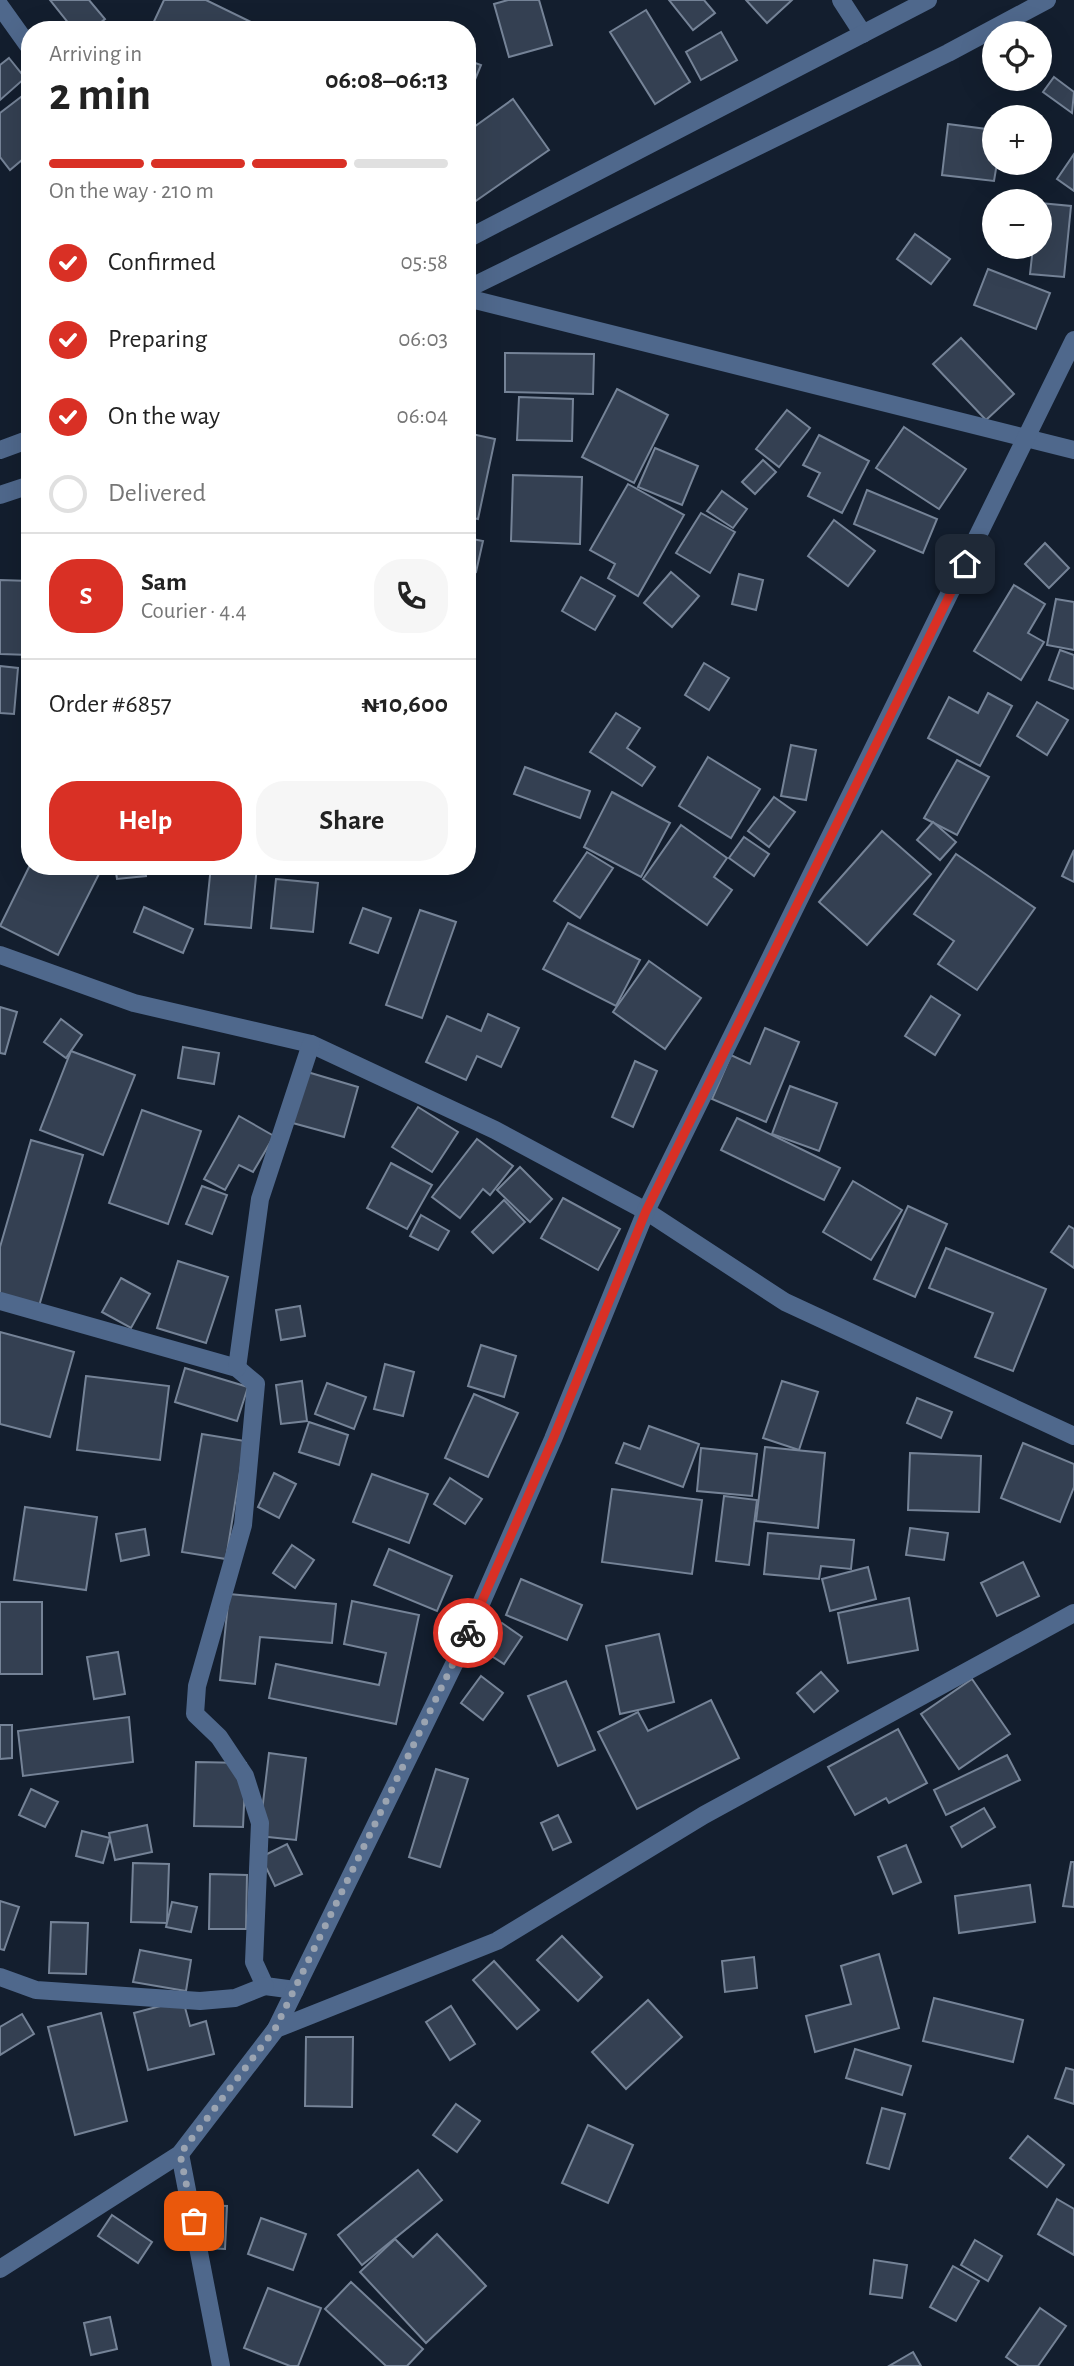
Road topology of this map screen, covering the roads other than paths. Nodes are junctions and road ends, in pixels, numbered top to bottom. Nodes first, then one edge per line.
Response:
1 (841, 0) edge
2 (928, 0) edge
3 (1047, 0) edge
4 (0, 6) edge
5 (863, 34) junction
6 (21, 35) edge
7 (476, 234) edge
8 (476, 285) edge
9 (476, 300) edge
10 (1074, 340) edge
11 (1026, 439) junction
12 (21, 442) edge
13 (0, 450) edge
14 (1074, 450) edge
15 (21, 488) edge
16 (0, 495) edge
17 (0, 955) edge
18 (311, 1044) junction
19 (646, 1211) junction
20 (0, 1301) edge
21 (237, 1368) junction
22 (1074, 1436) edge
23 (1074, 1613) edge
24 (0, 1977) edge
25 (265, 1986) junction
26 (295, 1990) junction
27 (275, 2029) junction
28 (180, 2154) junction
29 (0, 2269) edge
30 (221, 2366) edge

1 - 5 street
2 - 5 street
3 - 8 street
4 - 6 street
5 - 7 street
9 - 11 street
10 - 11 street
11 - 14 street
11 - 19 street
12 - 13 street
15 - 16 street
17 - 18 street
18 - 19 street
18 - 21 street
19 - 22 street
19 - 26 street
20 - 21 street
21 - 25 street
23 - 27 street
24 - 25 street
25 - 26 street
26 - 27 street
27 - 28 street
28 - 29 street
28 - 30 street

